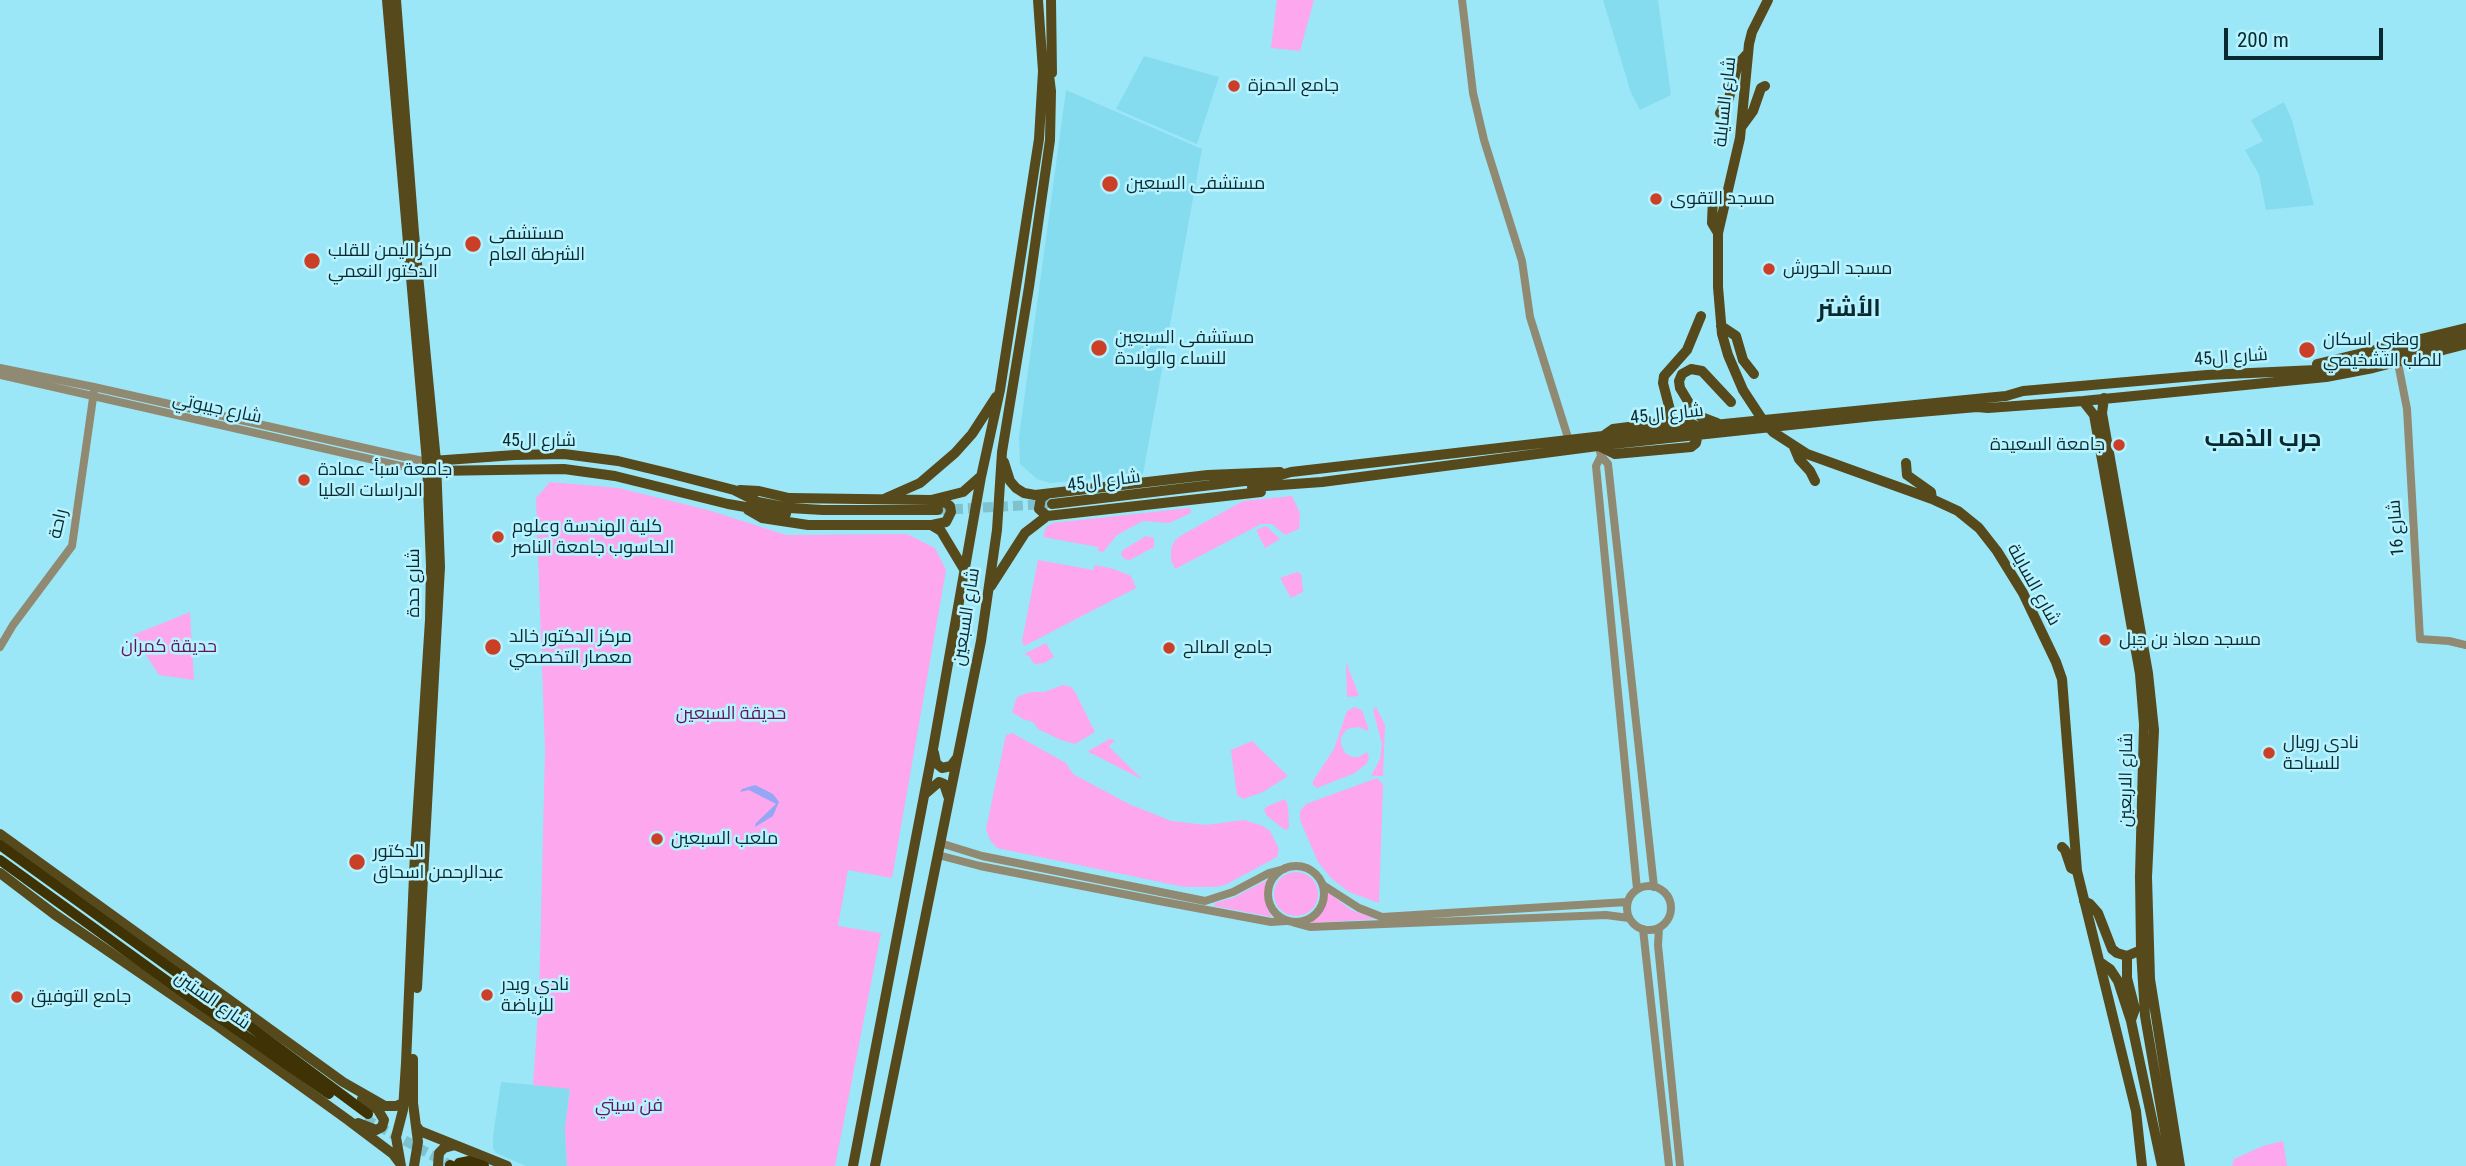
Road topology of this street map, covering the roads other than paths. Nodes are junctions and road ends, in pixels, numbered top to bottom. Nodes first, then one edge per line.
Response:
1 (387, 0) edge
2 (396, 0) edge
3 (1032, 0) edge
4 (1038, 0) edge
5 (1044, 0) edge
6 (1051, 0) edge
7 (1462, 0) edge
8 (1769, 0) edge
9 (1747, 55) junction
10 (1045, 70) junction
11 (1765, 86) dead end
12 (1046, 92) junction
13 (1720, 113) dead end
14 (1741, 126) junction
15 (1713, 197) dead end
16 (1718, 233) junction
17 (1701, 316) dead end
18 (1721, 326) junction
19 (2466, 328) edge
20 (2466, 337) edge
21 (2466, 344) edge
22 (2466, 350) edge
23 (0, 368) edge
24 (2399, 368) junction
25 (2286, 370) junction
26 (1754, 374) dead end
27 (0, 375) edge
28 (2287, 382) junction
29 (1000, 390) junction
30 (94, 391) junction
31 (2104, 398) junction
32 (2083, 401) junction
33 (1731, 402) dead end
34 (1958, 404) junction
35 (2098, 414) junction
36 (1665, 422) junction
37 (1728, 425) junction
38 (1606, 444) junction
39 (1570, 445) junction
40 (1794, 447) junction
41 (1002, 452) junction
42 (618, 461) junction
43 (1906, 463) dead end
44 (432, 466) junction
45 (615, 476) junction
46 (981, 477) junction
47 (1815, 481) dead end
48 (734, 490) junction
49 (1932, 499) junction
50 (878, 500) junction
51 (931, 500) junction
52 (742, 506) junction
53 (1049, 506) junction
54 (931, 525) junction
55 (965, 572) junction
56 (988, 591) junction
57 (2466, 645) edge
58 (0, 647) edge
59 (933, 749) junction
60 (957, 758) junction
61 (925, 794) junction
62 (948, 800) junction
63 (3, 842) edge
64 (940, 843) junction
65 (2062, 847) dead end
66 (938, 855) junction
67 (0, 860) edge
68 (1284, 869) junction
69 (2077, 871) junction
70 (0, 873) edge
71 (2144, 876) junction
72 (1324, 885) junction
73 (1654, 887) junction
74 (1637, 889) junction
75 (1160, 897) junction
76 (2084, 901) junction
77 (1628, 902) junction
78 (1204, 905) junction
79 (93, 906) junction
80 (1629, 918) junction
81 (1382, 921) junction
82 (1290, 922) junction
83 (1659, 928) junction
84 (1643, 929) junction
85 (2141, 950) junction
86 (2127, 956) junction
87 (2100, 962) junction
88 (188, 996) junction
89 (2150, 1015) junction
90 (2131, 1021) junction
91 (212, 1022) junction
92 (343, 1082) junction
93 (403, 1103) junction
94 (2153, 1118) junction
95 (348, 1120) junction
96 (417, 1127) junction
97 (456, 1145) junction
98 (453, 1164) edge
99 (400, 1165) edge
100 (414, 1166) edge
101 (484, 1166) edge
102 (507, 1166) edge
103 (853, 1166) edge
104 (875, 1166) edge
105 (1669, 1166) edge
106 (1681, 1166) edge
107 (2143, 1166) edge
108 (2162, 1166) edge
109 (2170, 1166) edge
110 (2180, 1166) edge

1 - 44 main road, شارع حدة
2 - 44 main road, شارع حدة
3 - 12 main road
4 - 10 main road
5 - 10 main road
6 - 12 main road
7 - 39 street
8 - 9 main road, شارع السايلة
9 - 13 main road
9 - 14 main road, شارع السايلة
10 - 12 main road, شارع السبعين
11 - 14 main road
12 - 29 main road, شارع السبعين
12 - 41 main road, شارع السبعين
14 - 16 main road, شارع السايلة
15 - 16 main road
16 - 18 main road, شارع السايلة
17 - 36 main road
18 - 26 main road
18 - 40 main road, شارع السايلة
19 - 25 main road, شارع ال45
20 - 25 main road, شارع ال45
21 - 28 main road, شارع ال45
22 - 24 main road, شارع ال45
23 - 30 street, شارع جيبوتي
24 - 28 main road, شارع ال45
24 - 57 street, شارع 16
25 - 34 main road, شارع ال45
27 - 30 street, شارع جيبوتي
28 - 31 main road, شارع ال45
29 - 46 main road, شارع السبعين
29 - 50 main road
30 - 44 street, شارع جيبوتي
30 - 58 street, راحة
31 - 32 main road, شارع ال45
31 - 35 main road, شارع الاربعين
32 - 34 main road, شارع ال45
32 - 35 main road, شارع الاربعين
33 - 37 main road
34 - 37 main road, شارع ال45
34 - 38 main road, شارع ال45
35 - 71 main road, شارع الاربعين
36 - 38 main road
36 - 38 main road
37 - 38 main road, شارع ال45
38 - 39 main road, شارع ال45
38 - 73 street
38 - 74 street
39 - 53 main road, شارع ال45
39 - 53 main road, شارع ال45
40 - 47 main road
40 - 49 main road, شارع السايلة
41 - 53 main road
41 - 56 main road, شارع السبعين
42 - 44 main road, شارع ال45
42 - 45 main road
42 - 48 main road, شارع ال45
43 - 49 main road
44 - 45 main road, شارع ال45
44 - 93 main road, شارع حدة
44 - 96 main road, شارع حدة
45 - 52 main road, شارع ال45
46 - 51 main road
46 - 55 main road, شارع السبعين
48 - 50 main road
48 - 52 main road, شارع ال45
49 - 69 main road, شارع السايلة
50 - 51 main road
51 - 54 main road
52 - 54 main road
53 - 56 main road
54 - 55 main road
55 - 59 main road, شارع السبعين
56 - 60 main road, شارع السبعين
59 - 60 main road
59 - 61 main road, شارع السبعين
60 - 62 main road, شارع السبعين
61 - 62 main road
61 - 103 main road, شارع السبعين
62 - 64 main road, شارع السبعين
63 - 79 highway, شارع الستين
64 - 66 main road, شارع السبعين
64 - 75 street
65 - 69 main road
66 - 75 street
66 - 104 main road, شارع السبعين
67 - 88 highway, شارع الستين
68 - 72 street
68 - 78 street
68 - 82 street
69 - 76 main road, شارع السايلة
70 - 91 main road, شارع الستين
71 - 85 main road, شارع الاربعين
71 - 89 main road, شارع الاربعين
72 - 81 street
72 - 82 street
73 - 74 street
73 - 83 street
74 - 77 street
75 - 78 street
76 - 86 main road
76 - 87 main road, شارع السايلة
77 - 80 street
77 - 81 street
78 - 82 street
79 - 88 highway, شارع الستين
79 - 92 main road, شارع الستين
80 - 81 street
80 - 84 street
81 - 82 street
83 - 84 street
83 - 106 street
84 - 105 street
85 - 86 main road
85 - 89 main road, شارع الاربعين
86 - 90 main road
87 - 90 main road
87 - 107 main road, شارع السايلة
88 - 91 highway
89 - 90 main road
89 - 109 main road, شارع الاربعين
89 - 110 main road, شارع الاربعين
90 - 94 main road
91 - 95 main road, شارع الستين
92 - 93 main road, شارع الستين
92 - 95 main road
93 - 99 main road, شارع حدة
94 - 108 main road
94 - 109 main road
95 - 99 main road, شارع الستين
96 - 97 main road
96 - 100 main road, شارع حدة
97 - 98 main road
97 - 102 main road
98 - 101 highway

